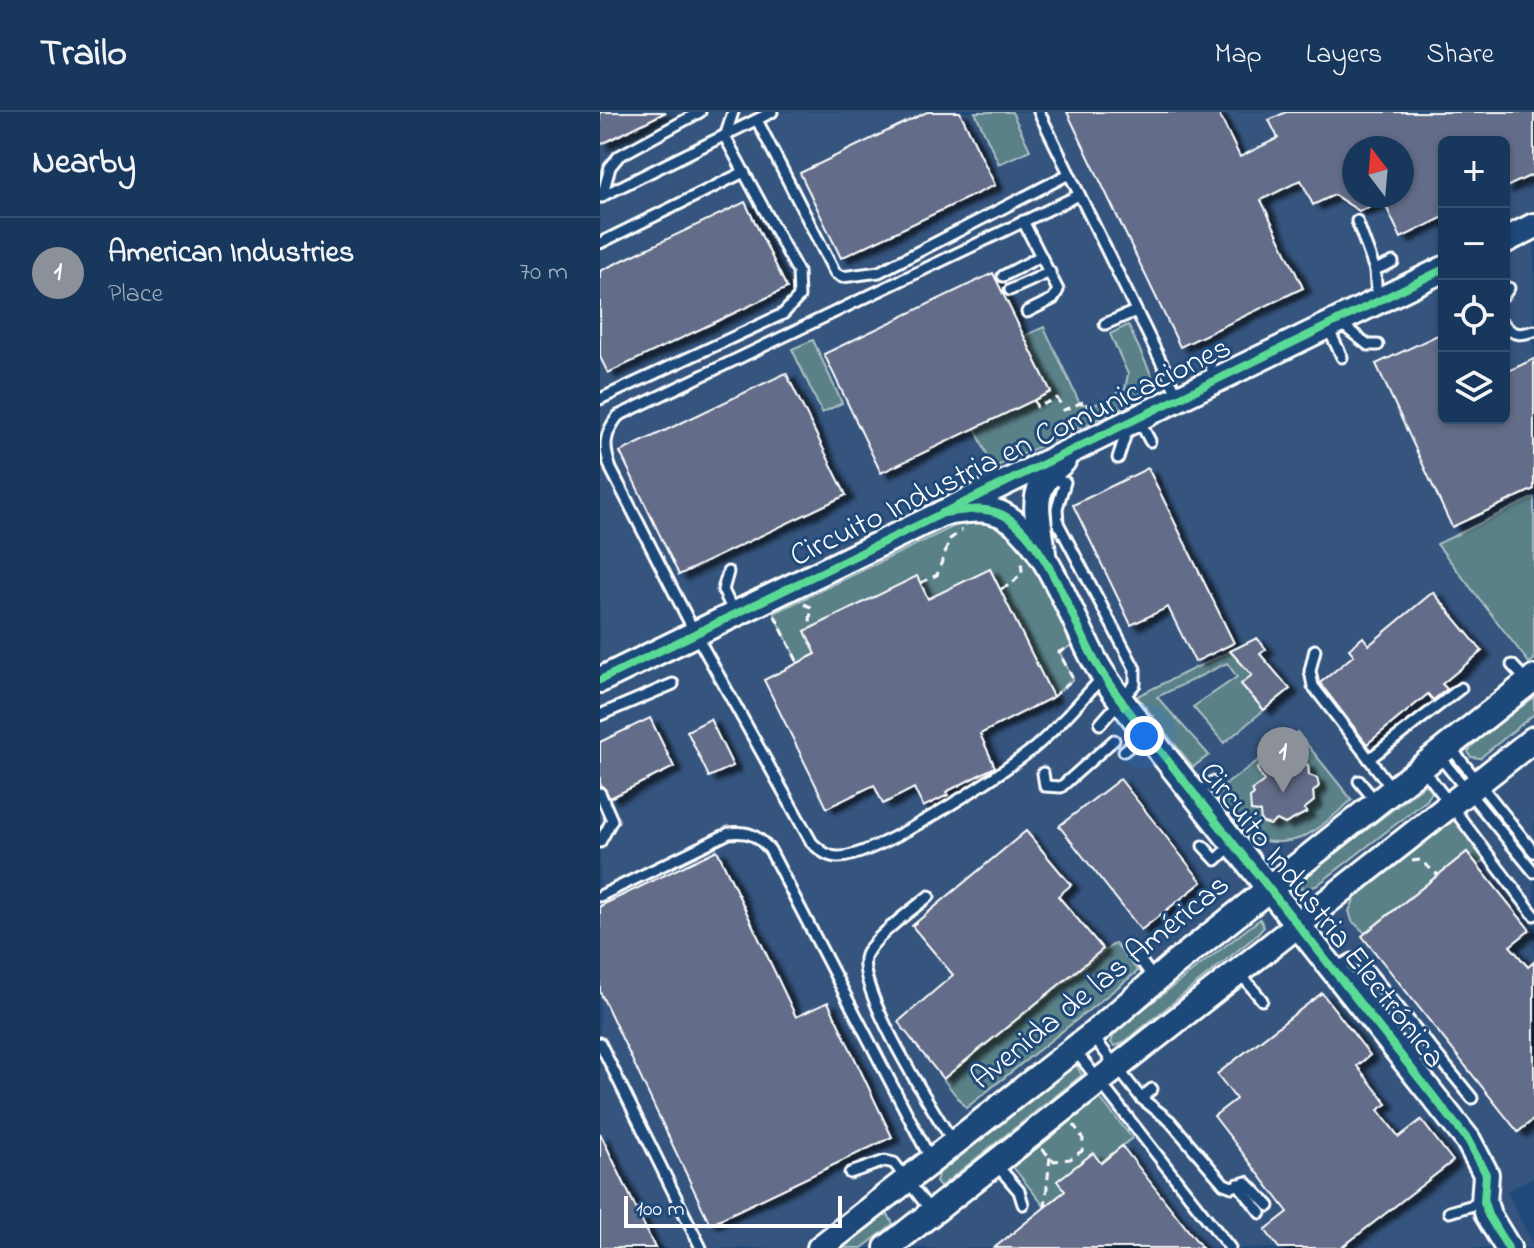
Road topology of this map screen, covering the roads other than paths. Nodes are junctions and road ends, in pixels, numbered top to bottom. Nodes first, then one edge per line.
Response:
1 (700, 112) edge
2 (733, 112) edge
3 (772, 112) edge
4 (1039, 112) edge
5 (757, 120) junction
6 (725, 137) junction
7 (744, 172) junction
8 (1069, 174) junction
9 (1079, 195) junction
10 (601, 197) edge
11 (1023, 221) junction
12 (1357, 221) dead end
13 (1534, 226) edge
14 (1510, 238) edge
15 (600, 243) edge
16 (1041, 256) junction
17 (1393, 262) dead end
18 (1375, 270) junction
19 (1050, 272) junction
20 (1438, 272) edge
21 (1003, 276) dead end
22 (1010, 290) dead end
23 (1376, 302) junction
24 (1136, 311) junction
25 (1027, 312) dead end
26 (1105, 324) dead end
27 (1332, 324) junction
28 (1534, 331) edge
29 (1510, 332) edge
30 (1378, 345) dead end
31 (1207, 357) dead end
32 (1342, 357) dead end
33 (1216, 380) junction
34 (1179, 398) junction
35 (600, 399) edge
36 (1134, 420) junction
37 (1093, 431) junction
38 (1150, 441) dead end
39 (1118, 458) dead end
40 (1045, 478) junction
41 (953, 520) junction
42 (1043, 556) junction
43 (728, 572) dead end
44 (734, 613) junction
45 (695, 633) junction
46 (1315, 650) dead end
47 (602, 674) edge
48 (1104, 675) junction
49 (1525, 675) edge
50 (673, 684) dead end
51 (1461, 688) dead end
52 (1122, 701) junction
53 (600, 715) edge
54 (1100, 724) dead end
55 (1146, 733) junction
56 (1534, 739) edge
57 (1114, 740) dead end
58 (1124, 751) dead end
59 (1436, 756) junction
60 (1369, 759) junction
61 (1043, 773) dead end
62 (1359, 781) dead end
63 (600, 793) edge
64 (1466, 793) junction
65 (1385, 796) junction
66 (600, 842) edge
67 (1233, 844) junction
68 (1203, 846) dead end
69 (1534, 852) edge
70 (1534, 872) edge
71 (1268, 889) junction
72 (600, 896) edge
73 (929, 896) dead end
74 (1534, 915) edge
75 (1298, 926) junction
76 (1139, 958) dead end
77 (1333, 970) junction
78 (1239, 972) junction
79 (1155, 981) junction
80 (1262, 1000) dead end
81 (1083, 1042) junction
82 (600, 1043) edge
83 (604, 1065) edge
84 (1108, 1074) junction
85 (1152, 1089) dead end
86 (1141, 1098) junction
87 (1472, 1098) dead end
88 (954, 1143) junction
89 (932, 1160) junction
90 (995, 1163) junction
91 (850, 1173) dead end
92 (909, 1179) junction
93 (1484, 1202) junction
94 (1023, 1204) dead end
95 (1265, 1209) dead end
96 (1449, 1212) dead end
97 (932, 1213) junction
98 (701, 1248) edge
99 (820, 1248) edge
100 (887, 1248) edge
101 (1230, 1248) edge
102 (1508, 1248) edge

1 - 10 lane
2 - 6 lane
3 - 5 lane
4 - 8 lane
5 - 6 lane
5 - 8 lane
6 - 7 lane
6 - 10 lane
7 - 15 lane
7 - 35 lane
8 - 9 lane
9 - 11 lane
9 - 24 lane
11 - 16 lane
11 - 45 lane
12 - 18 lane
13 - 14 street
16 - 19 lane
16 - 21 lane
17 - 18 lane
18 - 23 lane
19 - 22 lane
19 - 25 lane
20 - 23 street, Circuito Industria en Comunicaciones
23 - 27 street, Circuito Industria en Comunicaciones
24 - 26 lane
24 - 34 lane
27 - 30 lane
27 - 32 lane
27 - 33 street, Circuito Industria en Comunicaciones
28 - 29 lane
31 - 33 lane
33 - 34 street, Circuito Industria en Comunicaciones
34 - 36 street, Circuito Industria en Comunicaciones
36 - 37 street, Circuito Industria en Comunicaciones
36 - 38 lane
36 - 39 lane
37 - 40 street
37 - 41 street, Circuito Industria en Comunicaciones
40 - 42 street, Circuito Industria Electrónica
40 - 52 lane
41 - 42 street, Circuito Industria Electrónica
41 - 44 street, Circuito Industria en Comunicaciones
42 - 48 street, Circuito Industria Electrónica
43 - 44 lane
44 - 45 street, Circuito Industria en Comunicaciones
45 - 47 street, Circuito Industria en Comunicaciones
45 - 48 lane
46 - 60 lane
48 - 52 street, Circuito Industria Electrónica
49 - 59 street, Avenida de las Américas
50 - 53 lane
51 - 60 lane
52 - 54 lane
52 - 55 street, Circuito Industria Electrónica
55 - 58 lane
55 - 67 street, Circuito Industria Electrónica
56 - 64 street
57 - 61 lane
59 - 64 lane
59 - 64 lane
59 - 65 street, Avenida de las Américas
60 - 65 lane
62 - 65 lane
63 - 66 lane
64 - 69 lane
64 - 70 lane
64 - 74 lane
64 - 75 street
65 - 71 street, Avenida de las Américas
67 - 68 lane
67 - 71 street, Circuito Industria Electrónica
71 - 75 street, Circuito Industria Electrónica
71 - 79 street, Avenida de las Américas
72 - 89 lane
73 - 88 lane
75 - 77 street, Circuito Industria Electrónica
75 - 78 street
76 - 79 lane
77 - 87 lane
77 - 93 street, Circuito Industria Electrónica
78 - 80 lane
78 - 84 street
79 - 81 street, Avenida de las Américas
81 - 84 lane
81 - 84 lane
81 - 88 street, Avenida de las Américas
82 - 83 lane
83 - 98 lane
84 - 86 lane
84 - 90 street
84 - 101 lane
85 - 86 lane
86 - 95 lane
88 - 89 street, Avenida de las Américas
89 - 92 street, Avenida de las Américas
90 - 94 lane
90 - 97 street
91 - 92 lane
92 - 97 lane
92 - 99 street, Avenida de las Américas
93 - 96 lane
93 - 102 street, Circuito Industria Electrónica
97 - 100 street

